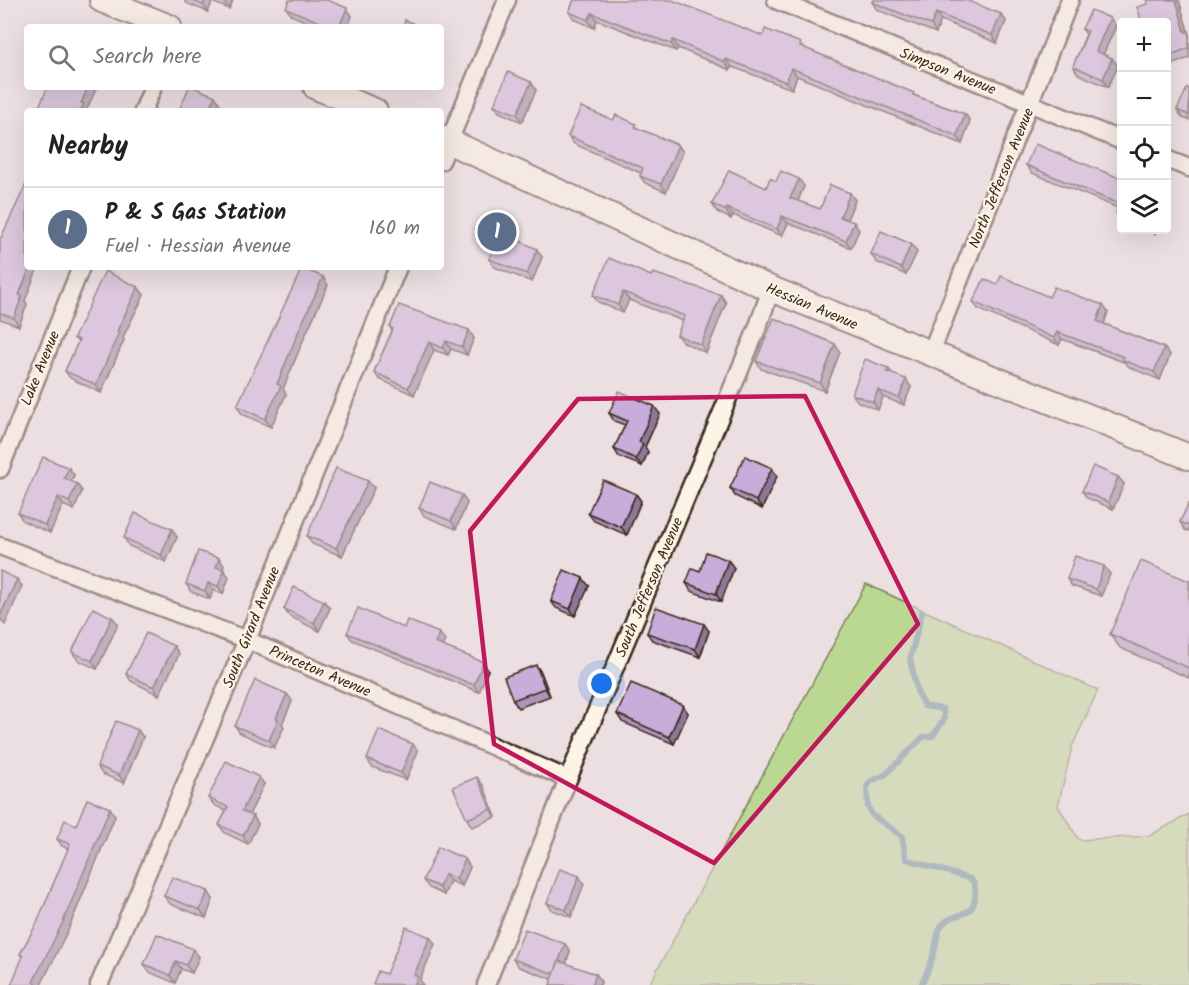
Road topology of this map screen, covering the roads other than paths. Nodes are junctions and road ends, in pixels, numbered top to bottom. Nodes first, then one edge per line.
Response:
1 (102, 0) edge
2 (507, 0) edge
3 (776, 0) edge
4 (1070, 0) edge
5 (162, 24) edge
6 (152, 90) edge
7 (323, 90) edge
8 (1030, 105) junction
9 (144, 108) edge
10 (368, 108) edge
11 (1117, 139) edge
12 (444, 147) edge
13 (1171, 161) edge
14 (1189, 168) edge
15 (80, 270) edge
16 (397, 270) edge
17 (771, 289) junction
18 (930, 355) junction
19 (1189, 457) edge
20 (0, 469) edge
21 (0, 546) edge
22 (247, 640) junction
23 (568, 779) junction
24 (99, 985) edge
25 (486, 985) edge

1 - 5 main road
2 - 12 street
3 - 8 street, Simpson Avenue
4 - 8 street, North Jefferson Avenue
6 - 9 street
7 - 10 main road
8 - 11 street, Simpson Avenue
8 - 18 street, North Jefferson Avenue
12 - 17 main road, Hessian Avenue
13 - 14 street
15 - 20 street, Lake Avenue
16 - 22 street, South Girard Avenue
17 - 18 main road, Hessian Avenue
17 - 23 street, South Jefferson Avenue
18 - 19 main road, Hessian Avenue
21 - 22 street, Princeton Avenue
22 - 23 street, Princeton Avenue
22 - 24 street, South Girard Avenue
23 - 25 street, South Jefferson Avenue

